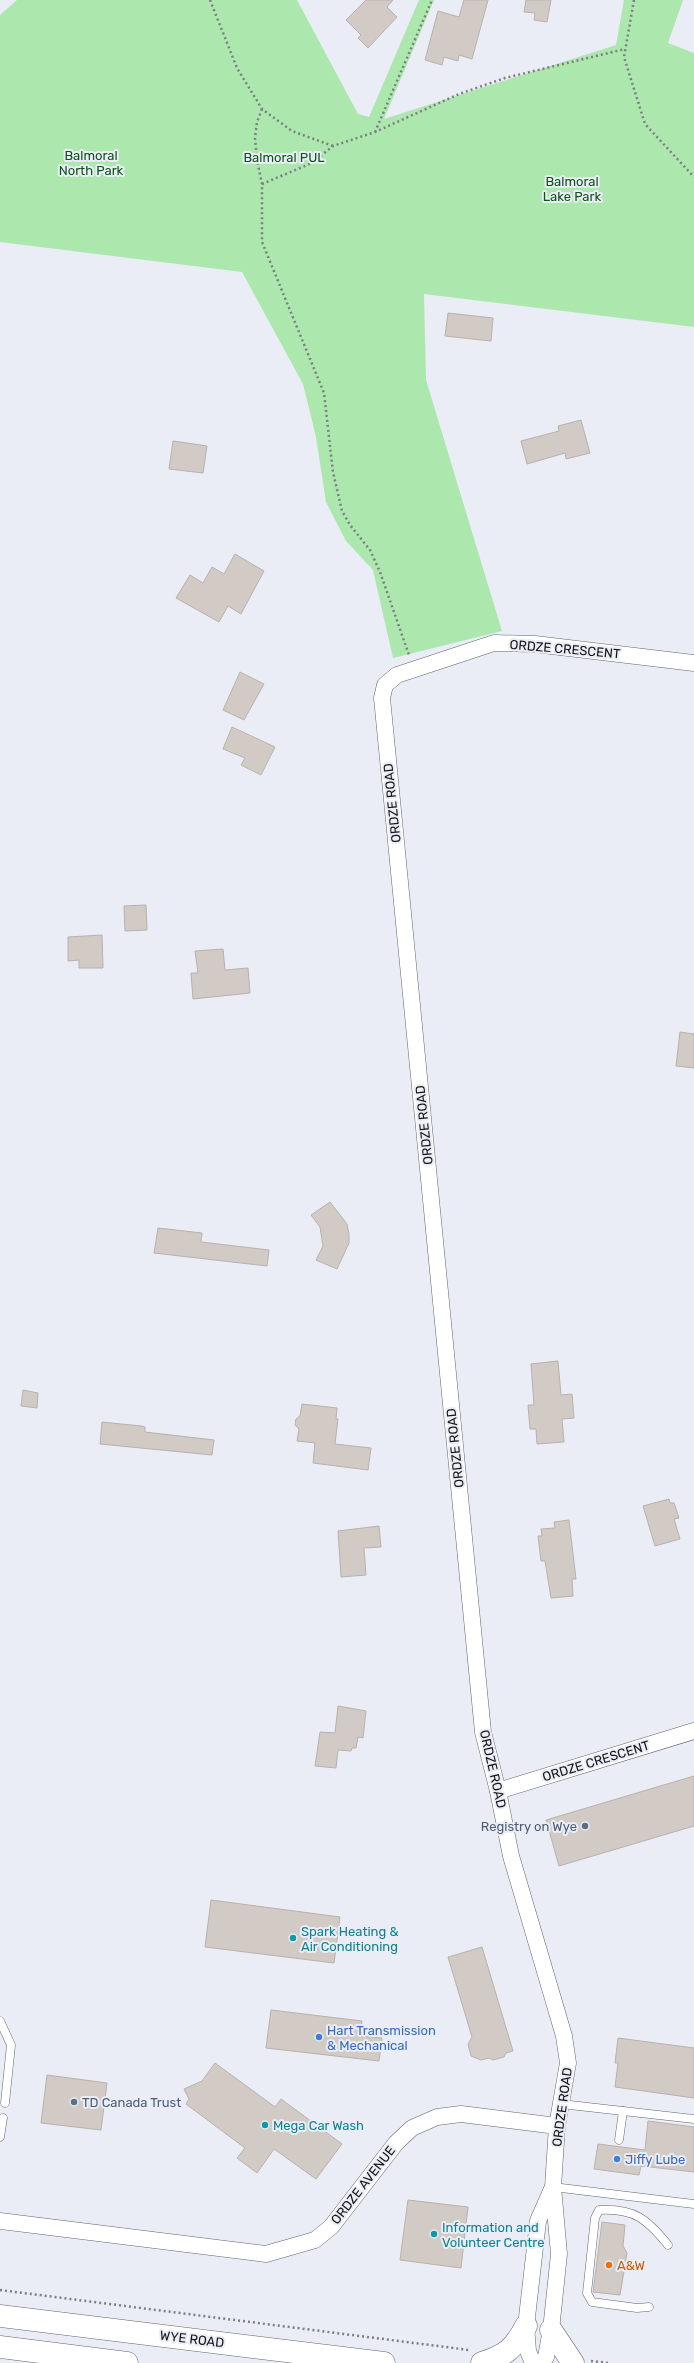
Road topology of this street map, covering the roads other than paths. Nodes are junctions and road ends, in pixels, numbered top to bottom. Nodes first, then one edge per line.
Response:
1 (694, 663) edge
2 (382, 698) joint
3 (694, 1731) edge
4 (498, 1791) junction
5 (0, 2021) edge
6 (5, 2103) dead end
7 (561, 2104) junction
8 (623, 2111) junction
9 (4, 2118) dead end
10 (694, 2120) edge
11 (558, 2126) junction
12 (0, 2137) edge
13 (619, 2140) dead end
14 (553, 2187) junction
15 (694, 2204) edge
16 (0, 2221) edge
17 (668, 2245) dead end
18 (649, 2307) dead end
19 (0, 2316) edge
20 (526, 2326) junction
21 (551, 2330) junction
22 (0, 2347) edge
23 (479, 2357) edge
24 (74, 2360) edge
25 (127, 2363) edge
26 (384, 2363) edge
27 (533, 2363) edge
28 (541, 2363) edge
29 (573, 2363) edge

1 - 2 street, ORDZE CRESCENT
2 - 4 street, ORDZE ROAD
3 - 4 street, ORDZE CRESCENT
4 - 7 street, ORDZE ROAD
5 - 6 lane
7 - 8 lane
7 - 11 street, ORDZE ROAD
8 - 10 lane
8 - 13 lane
9 - 12 lane
11 - 14 street, ORDZE ROAD
11 - 16 street, ORDZE AVENUE
14 - 15 lane
14 - 20 street, ORDZE ROAD
14 - 21 street, ORDZE ROAD
17 - 18 lane
19 - 26 main road, WYE ROAD
20 - 23 main road
20 - 27 street, ORDZE ROAD
21 - 28 street, ORDZE ROAD
21 - 29 main road
22 - 24 main road
24 - 25 main road

